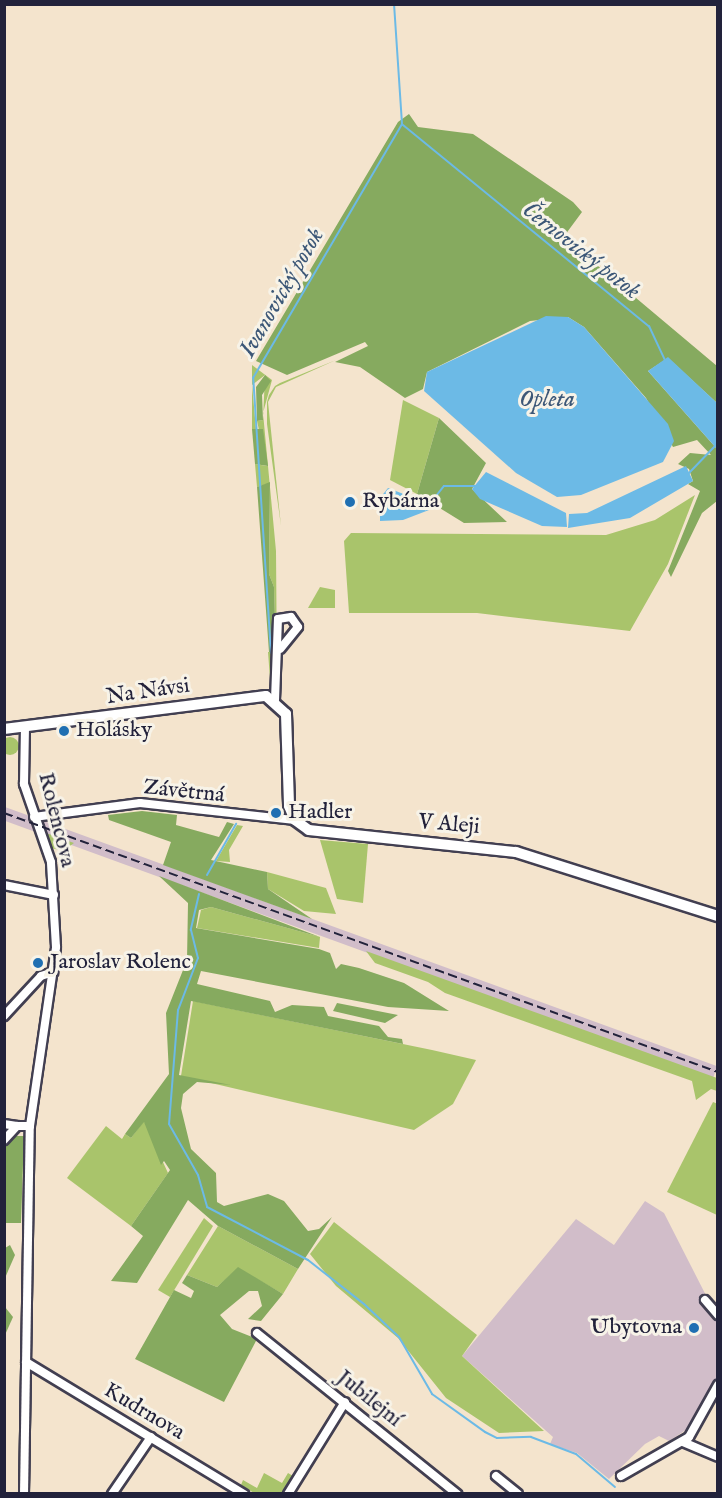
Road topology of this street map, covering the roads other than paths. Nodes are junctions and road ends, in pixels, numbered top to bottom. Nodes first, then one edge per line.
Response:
1 (280, 649) dead end
2 (275, 700) junction
3 (4, 729) edge
4 (25, 729) junction
5 (34, 817) junction
6 (295, 820) junction
7 (4, 885) edge
8 (54, 895) junction
9 (717, 916) edge
10 (53, 972) junction
11 (4, 1016) edge
12 (4, 1124) edge
13 (17, 1126) junction
14 (30, 1126) junction
15 (4, 1140) edge
16 (705, 1300) dead end
17 (717, 1315) edge
18 (257, 1333) dead end
19 (26, 1362) junction
20 (717, 1385) edge
21 (345, 1402) junction
22 (151, 1437) junction
23 (683, 1442) junction
24 (717, 1457) edge
25 (496, 1476) dead end
26 (621, 1476) dead end
27 (24, 1494) edge
28 (112, 1494) edge
29 (244, 1494) edge
30 (288, 1494) edge
31 (457, 1494) edge
32 (518, 1494) edge

1 - 2 street
2 - 4 street, Na Návsi
2 - 6 street
3 - 4 street, Na Návsi
4 - 5 street, Rolencova
5 - 6 street, Závětrná
5 - 8 street, Rolencova
6 - 9 street, V Aleji
7 - 8 street
8 - 10 street, Rolencova
10 - 11 street
10 - 14 street, Rolencova
12 - 13 street
13 - 14 street
13 - 15 street
14 - 19 street, Rolencova
16 - 17 street
18 - 21 street, Jubilejní
19 - 22 street, Kudrnova
19 - 27 street, Rolencova
20 - 23 street
21 - 30 street
21 - 31 street, Jubilejní
22 - 28 street
22 - 29 street, Kudrnova
23 - 24 street
23 - 26 street
25 - 32 street

